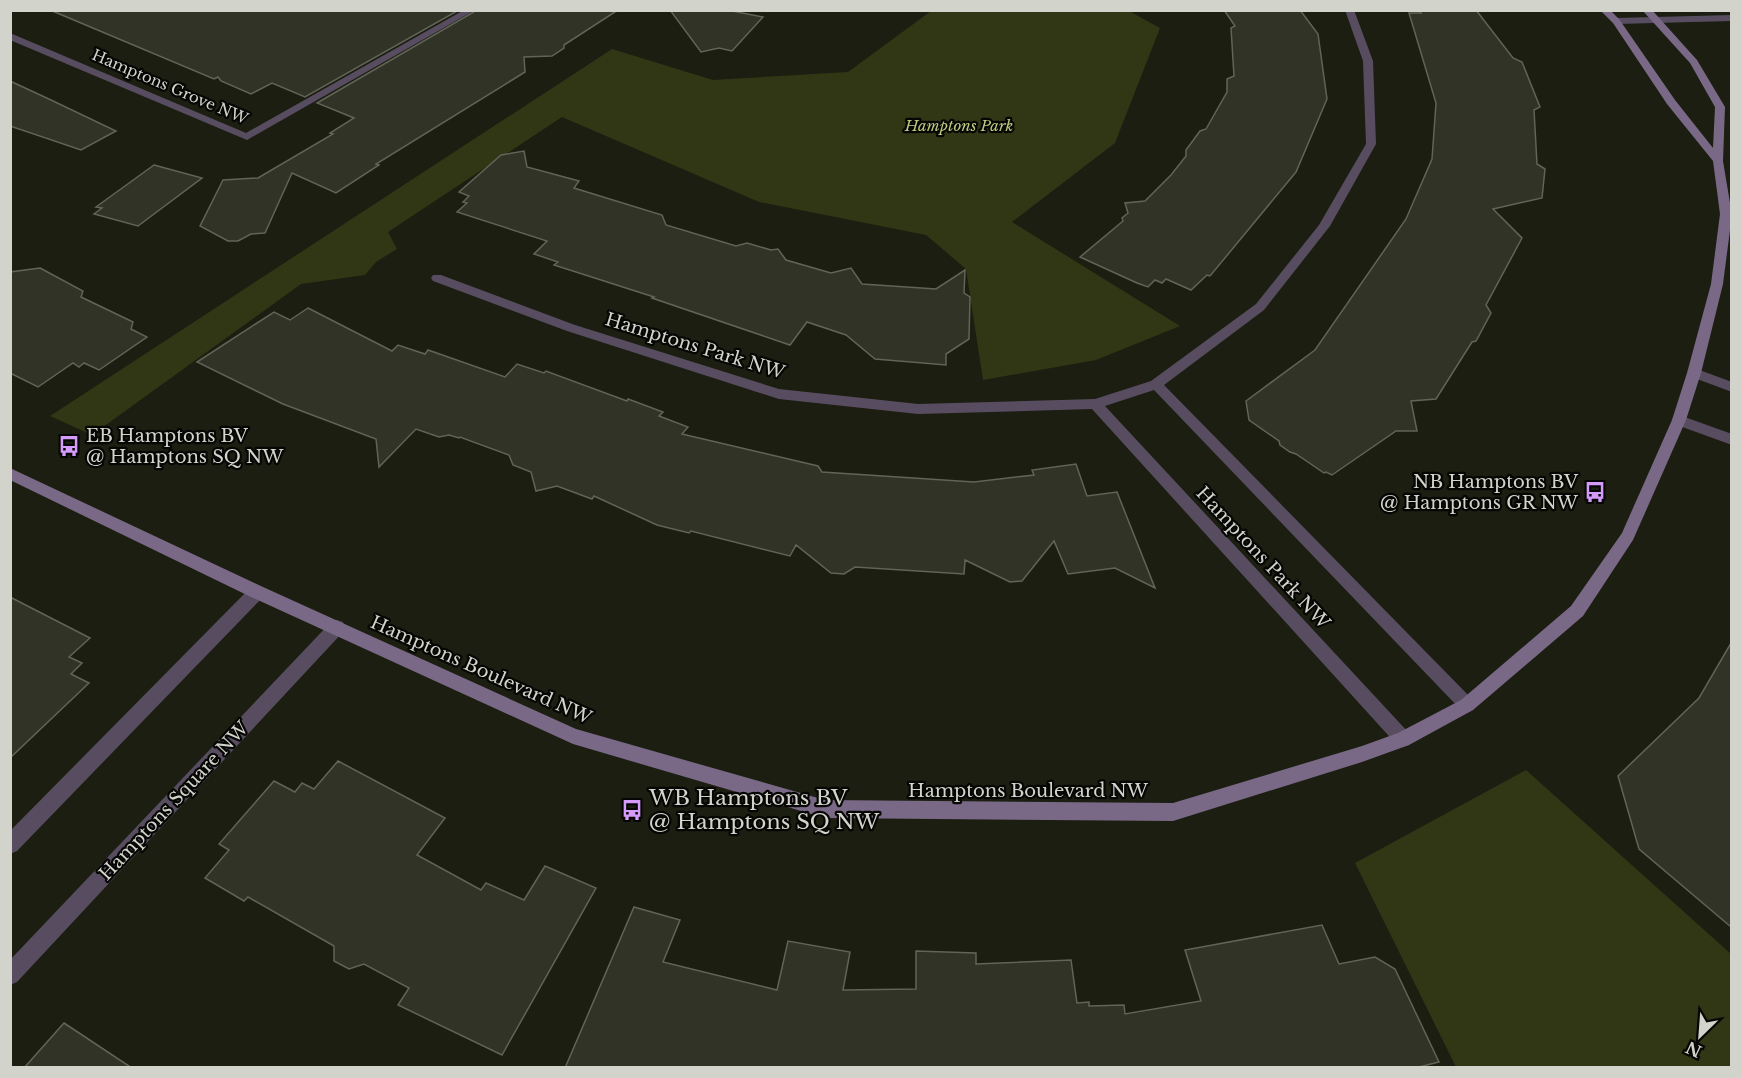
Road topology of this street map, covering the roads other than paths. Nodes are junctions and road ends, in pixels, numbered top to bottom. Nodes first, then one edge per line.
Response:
1 (471, 10) edge
2 (1349, 10) edge
3 (1604, 10) edge
4 (1646, 10) edge
5 (1731, 18) edge
6 (1658, 20) junction
7 (1616, 21) junction
8 (10, 36) edge
9 (1718, 161) junction
10 (437, 278) dead end
11 (1694, 373) junction
12 (1156, 384) junction
13 (1731, 387) edge
14 (1095, 404) junction
15 (1679, 420) junction
16 (1731, 440) edge
17 (10, 473) edge
18 (257, 592) junction
19 (337, 627) junction
20 (1467, 705) junction
21 (1403, 739) junction
22 (10, 845) edge
23 (10, 975) edge

1 - 8 street, Hamptons Grove NW
2 - 12 street, Hamptons Park NW
3 - 7 street, Hamptons Boulevard NW
4 - 6 street, Hamptons Boulevard NW
5 - 6 street
6 - 7 street
6 - 9 street, Hamptons Boulevard NW
7 - 9 street, Hamptons Boulevard NW
9 - 11 street, Hamptons Boulevard NW
10 - 14 street, Hamptons Park NW
11 - 13 street
11 - 15 street, Hamptons Boulevard NW
12 - 14 street, Hamptons Park NW
12 - 20 street
14 - 21 street, Hamptons Park NW
15 - 16 street
15 - 20 street, Hamptons Boulevard NW
17 - 18 street, Hamptons Boulevard NW
18 - 19 street, Hamptons Boulevard NW
18 - 22 street
19 - 21 street, Hamptons Boulevard NW
19 - 23 street, Hamptons Square NW
20 - 21 street, Hamptons Boulevard NW

